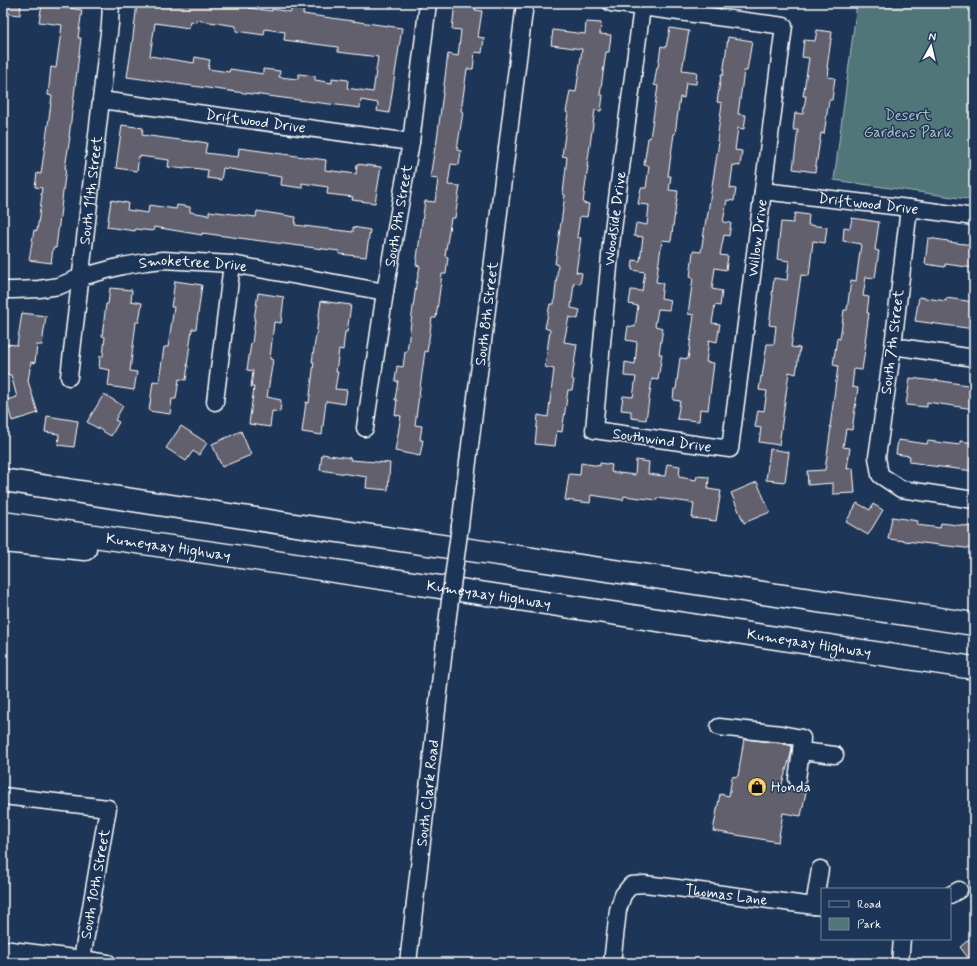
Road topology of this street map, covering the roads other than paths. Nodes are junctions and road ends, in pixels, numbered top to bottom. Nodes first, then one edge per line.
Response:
1 (111, 3) edge
2 (428, 3) edge
3 (525, 3) edge
4 (611, 3) edge
5 (642, 7) junction
6 (101, 100) junction
7 (411, 142) junction
8 (763, 191) junction
9 (909, 208) junction
10 (974, 217) edge
11 (232, 264) junction
12 (81, 277) junction
13 (3, 290) edge
14 (385, 292) junction
15 (893, 346) junction
16 (974, 358) edge
17 (69, 377) dead end
18 (215, 402) dead end
19 (365, 428) dead end
20 (594, 430) joint
21 (730, 450) joint
22 (3, 480) edge
23 (974, 500) edge
24 (3, 522) edge
25 (3, 541) edge
26 (255, 559) junction
27 (447, 623) joint
28 (974, 624) edge
29 (974, 668) edge
30 (719, 727) dead end
31 (801, 751) junction
32 (835, 755) dead end
33 (797, 779) dead end
34 (3, 796) edge
35 (820, 869) dead end
36 (818, 907) edge
37 (902, 940) edge
38 (3, 949) edge
39 (82, 959) junction
40 (108, 963) edge
41 (408, 963) edge
42 (612, 963) edge
43 (900, 963) edge

1 - 6 street, South 11th Street
2 - 7 street, South 9th Street
3 - 27 street, South 8th Street, bridge
4 - 5 street
5 - 8 street, Willow Drive
5 - 20 street, Woodside Drive
6 - 7 street, Driftwood Drive
6 - 12 street, South 11th Street
7 - 14 street, South 9th Street
8 - 9 street, Driftwood Drive
8 - 21 street, Willow Drive
9 - 10 street, Driftwood Drive
9 - 15 street, South 7th Street
11 - 12 street, Smoketree Drive
11 - 14 street, Smoketree Drive
11 - 18 street
12 - 13 street, Smoketree Drive
12 - 17 street, South 11th Street
14 - 19 street, South 9th Street
15 - 16 street
15 - 23 street, South 7th Street
20 - 21 street, Southwind Drive
22 - 28 highway
24 - 26 highway, Kumeyaay Highway
25 - 26 highway
26 - 29 highway, Kumeyaay Highway
27 - 41 street, South Clark Road
30 - 31 street
31 - 32 street
31 - 33 street
34 - 39 street, South 10th Street
35 - 36 street
36 - 42 street, Thomas Lane
37 - 43 street
38 - 39 street
39 - 40 street

